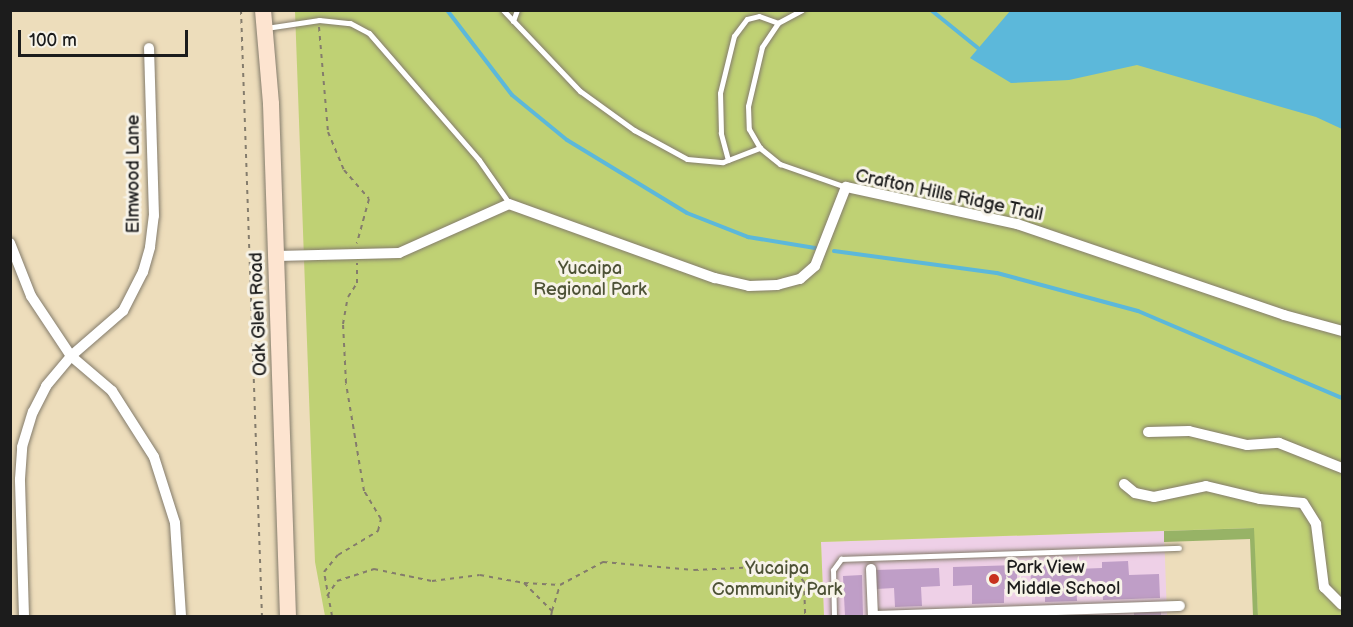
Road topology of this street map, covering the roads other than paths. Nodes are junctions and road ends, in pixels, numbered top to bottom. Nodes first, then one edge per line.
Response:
1 (262, 10) edge
2 (503, 10) edge
3 (517, 10) edge
4 (802, 10) edge
5 (513, 21) junction
6 (778, 23) junction
7 (265, 28) junction
8 (149, 48) dead end
9 (759, 148) junction
10 (728, 160) junction
11 (846, 187) junction
12 (509, 204) junction
13 (10, 243) edge
14 (277, 256) junction
15 (1342, 331) edge
16 (71, 356) junction
17 (1148, 432) dead end
18 (1342, 468) edge
19 (1124, 484) dead end
20 (1179, 548) dead end
21 (871, 569) dead end
22 (1342, 605) edge
23 (1180, 606) dead end
24 (1079, 613) edge
25 (948, 615) edge
26 (966, 615) edge
27 (24, 616) edge
28 (181, 616) edge
29 (288, 616) edge
30 (834, 616) edge
31 (873, 616) edge

1 - 7 main road, Oak Glen Road
2 - 5 lane
3 - 5 lane
4 - 6 lane
5 - 10 lane
6 - 9 lane
6 - 10 lane
7 - 12 lane
7 - 14 main road, Oak Glen Road
8 - 16 street, Elmwood Lane
9 - 10 lane
9 - 11 lane
11 - 12 street, Crafton Hills Ridge Trail
11 - 15 street, Crafton Hills Ridge Trail
12 - 14 street
13 - 16 street
14 - 29 main road, Oak Glen Road
16 - 27 street, Elmwood Lane
16 - 28 street
17 - 18 street
19 - 22 street
20 - 30 lane
21 - 31 street
23 - 24 street
24 - 26 street
25 - 26 street
25 - 31 street

